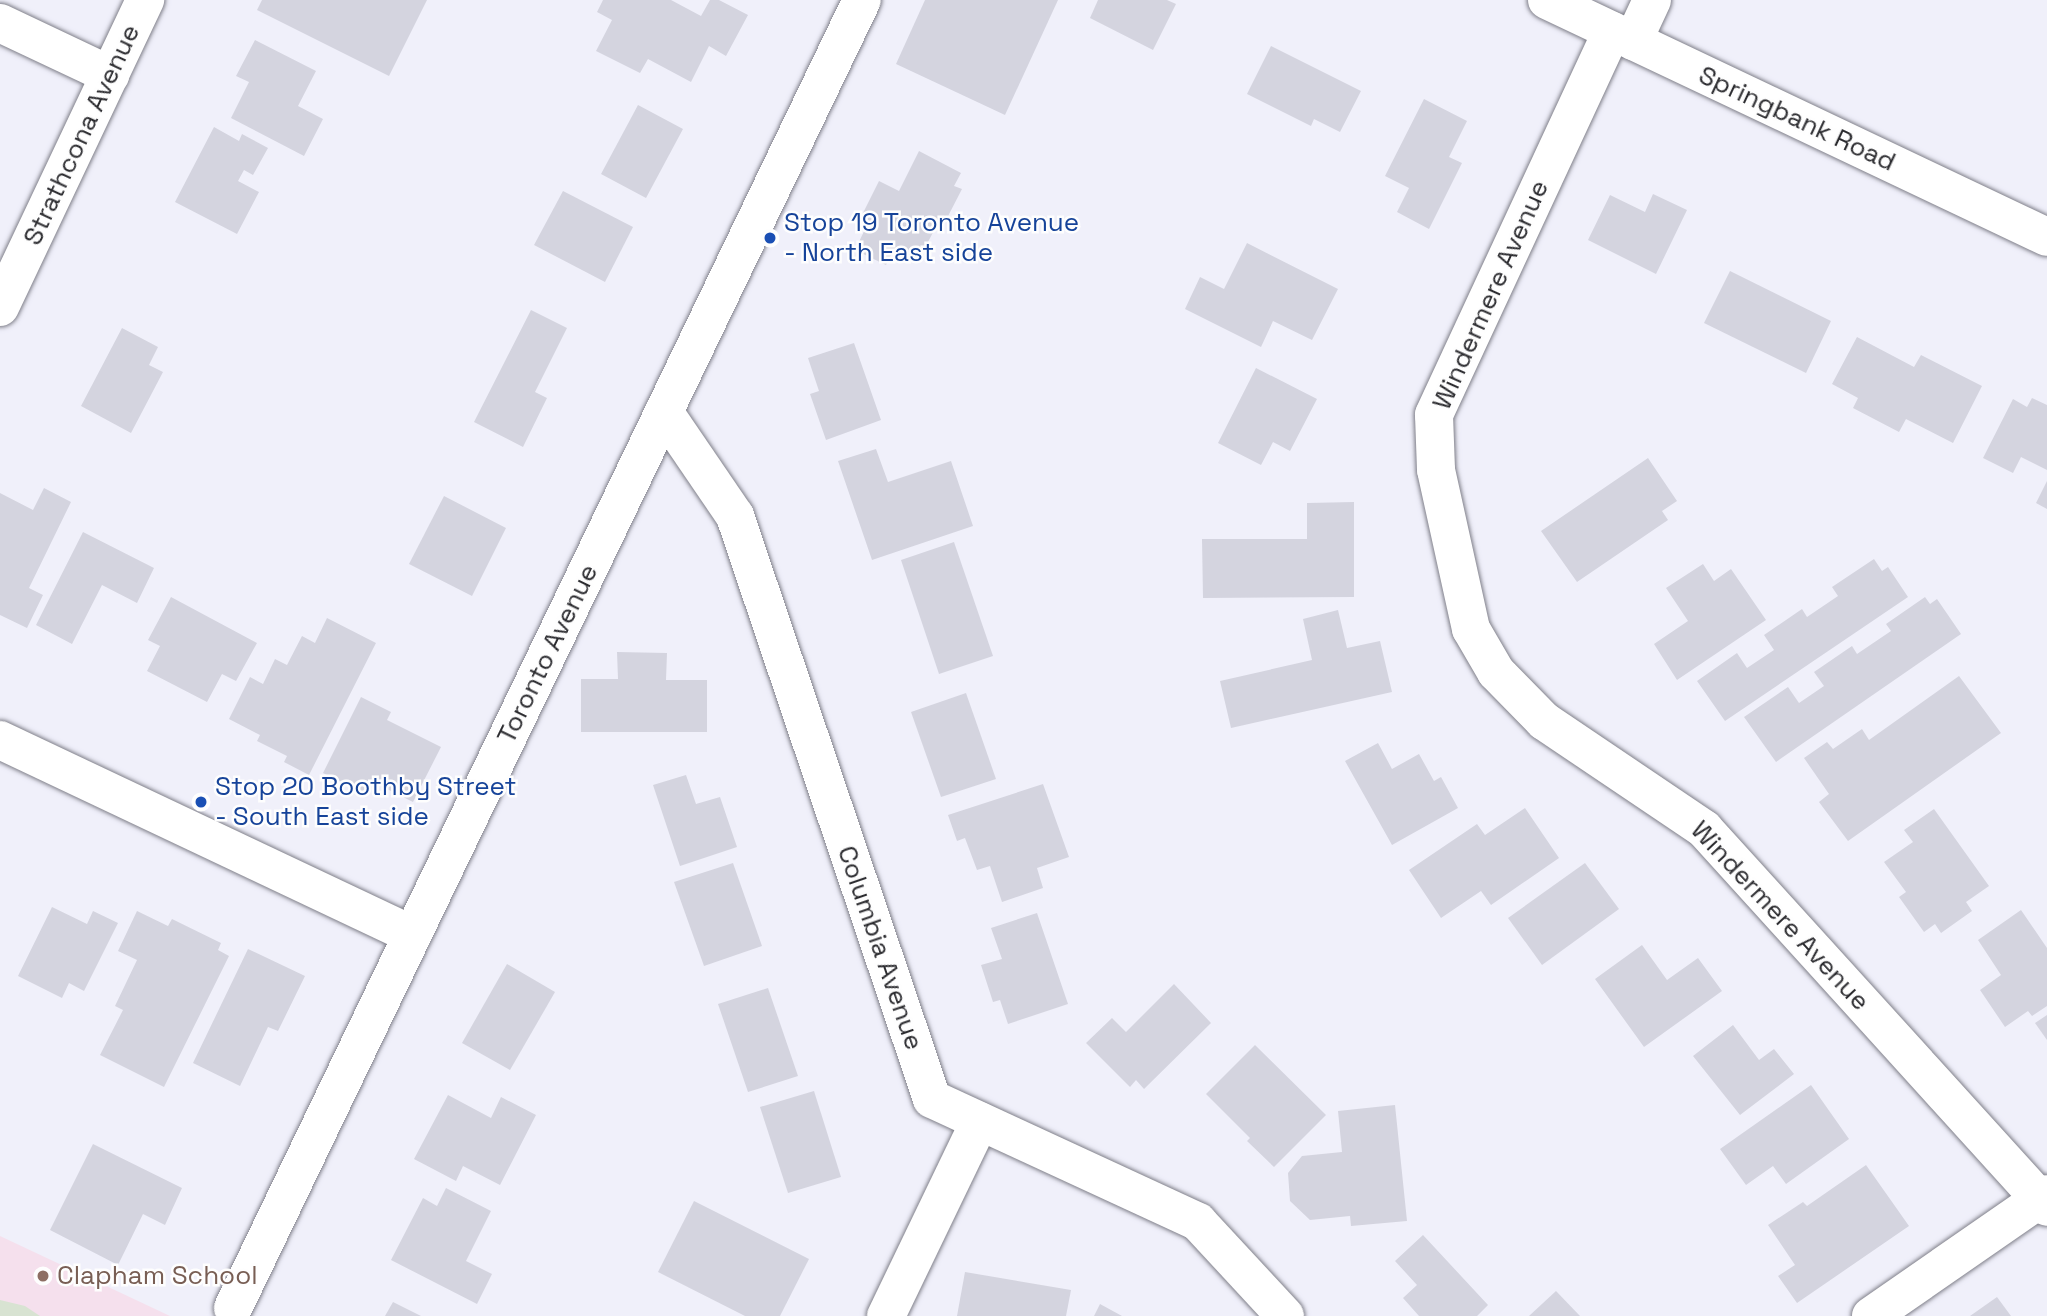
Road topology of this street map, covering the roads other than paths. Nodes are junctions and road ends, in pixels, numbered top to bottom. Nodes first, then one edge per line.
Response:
1 (145, 0) edge
2 (862, 0) edge
3 (1546, 0) edge
4 (1652, 0) edge
5 (0, 23) edge
6 (1623, 36) junction
7 (110, 75) junction
8 (2047, 237) edge
9 (0, 307) edge
10 (664, 412) junction
11 (0, 740) edge
12 (412, 935) junction
13 (979, 1121) junction
14 (2045, 1200) edge
15 (233, 1308) dead end
16 (886, 1316) edge
17 (1285, 1316) edge
18 (1871, 1316) edge

1 - 7 street, Strathcona Avenue
2 - 10 street, Toronto Avenue
3 - 6 street, Springbank Road
4 - 6 street, Windermere Avenue
5 - 7 street
6 - 8 street, Springbank Road
6 - 14 street, Windermere Avenue
7 - 9 street, Strathcona Avenue
10 - 12 street, Toronto Avenue
10 - 13 street, Columbia Avenue
11 - 12 street
12 - 15 street, Toronto Avenue
13 - 16 street
13 - 17 street, Columbia Avenue
14 - 18 street

